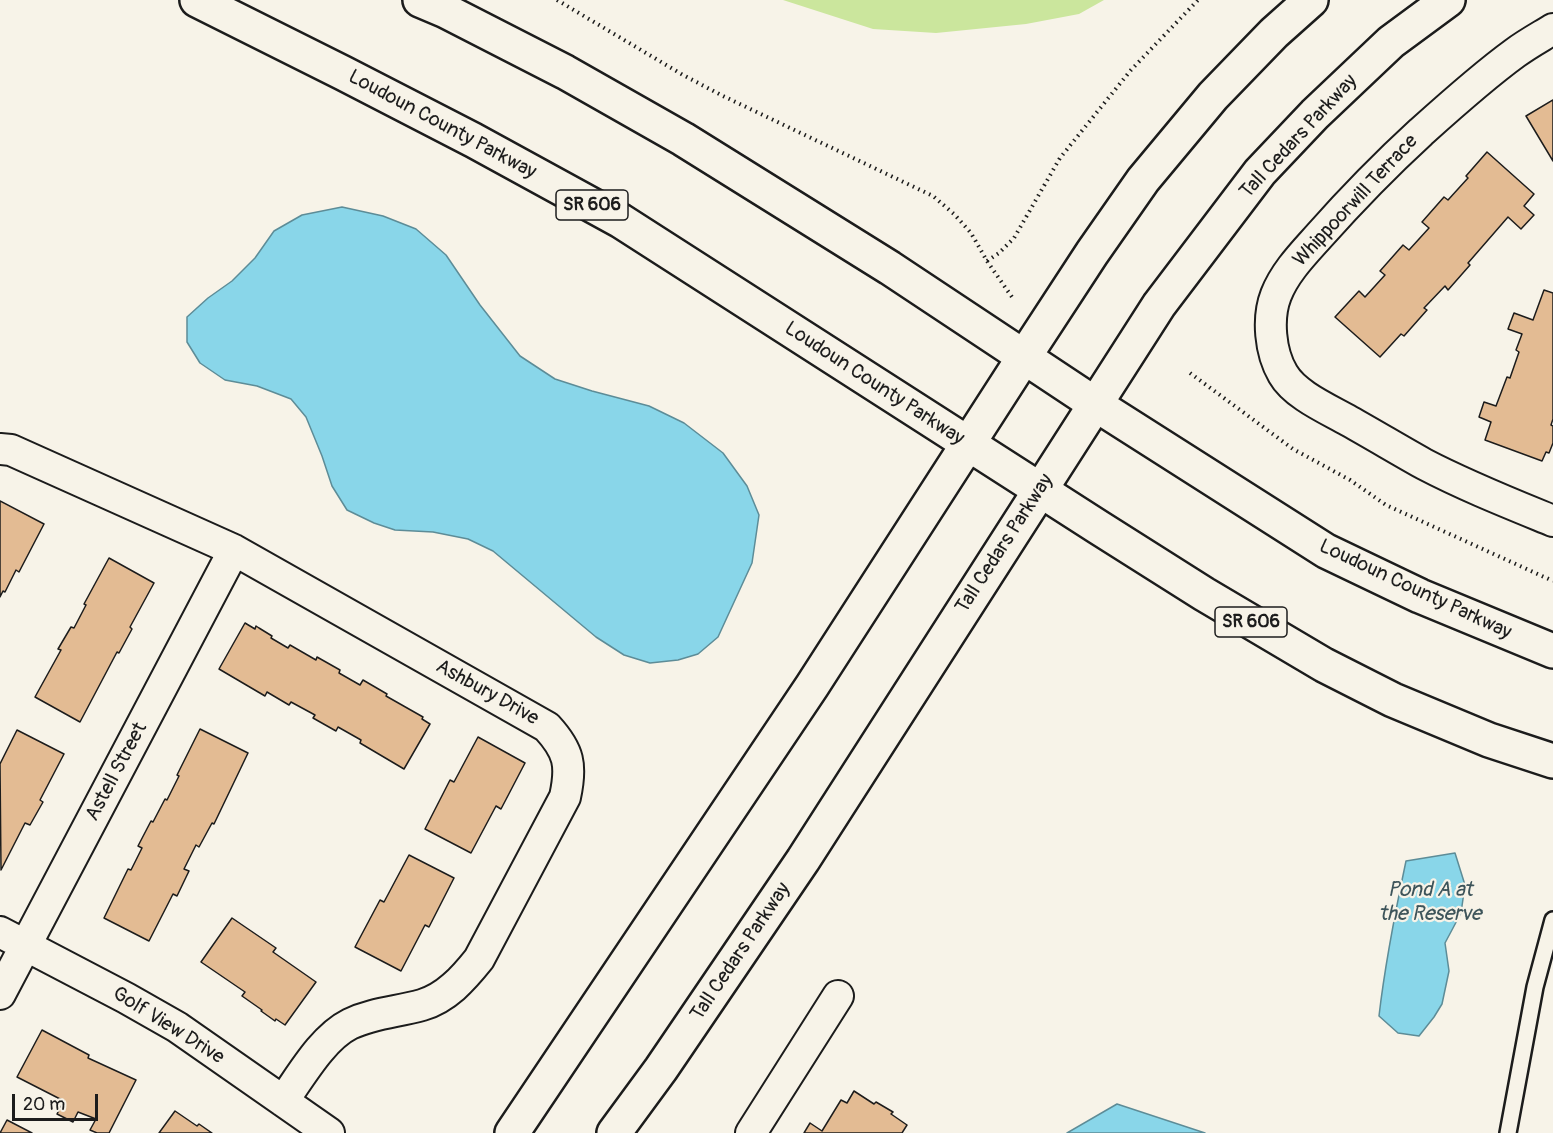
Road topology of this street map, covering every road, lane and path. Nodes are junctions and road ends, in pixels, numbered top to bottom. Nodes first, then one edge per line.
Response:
1 (197, 0) edge
2 (420, 0) edge
3 (557, 0) edge
4 (1198, 0) edge
5 (1311, 0) edge
6 (1448, 0) edge
7 (1553, 29) edge
8 (987, 261) junction
9 (1014, 300) dead end
10 (1024, 357) junction
11 (1190, 373) dead end
12 (1095, 404) junction
13 (968, 444) junction
14 (0, 449) edge
15 (1041, 491) junction
16 (1553, 521) edge
17 (234, 550) junction
18 (1553, 581) edge
19 (1553, 651) edge
20 (1553, 761) edge
21 (1553, 920) edge
22 (13, 939) edge
23 (0, 994) edge
24 (838, 996) dead end
25 (283, 1101) junction
26 (329, 1133) edge
27 (512, 1133) edge
28 (614, 1133) edge
29 (751, 1133) edge
30 (1508, 1133) edge

1 - 13 main road, Loudoun County Parkway / SR 606
2 - 10 main road, Loudoun County Parkway
3 - 8 path
4 - 8 path
5 - 10 main road
6 - 12 main road, Tall Cedars Parkway
7 - 16 street, Whippoorwill Terrace
8 - 9 path
10 - 12 main road, Loudoun County Parkway
10 - 13 main road
11 - 18 path
12 - 15 main road, Tall Cedars Parkway
12 - 19 main road, Loudoun County Parkway
13 - 15 main road, Loudoun County Parkway / SR 606
13 - 27 main road
14 - 17 street, Ashbury Drive
15 - 20 main road, Loudoun County Parkway / SR 606
15 - 28 main road, Tall Cedars Parkway
17 - 22 street, Astell Street
17 - 25 street, Ashbury Drive
21 - 30 lane
22 - 23 street, Astell Street
22 - 25 street, Golf View Drive
24 - 29 street
25 - 26 street, Golf View Drive

